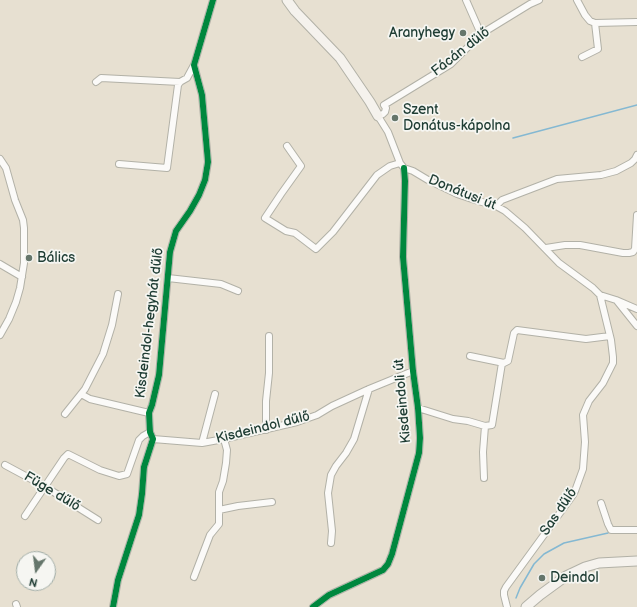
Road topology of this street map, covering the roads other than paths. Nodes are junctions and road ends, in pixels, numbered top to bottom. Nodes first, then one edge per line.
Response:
1 (213, 0) edge
2 (287, 0) edge
3 (466, 0) edge
4 (539, 0) edge
5 (577, 0) edge
6 (637, 22) edge
7 (595, 23) junction
8 (481, 34) junction
9 (582, 57) dead end
10 (194, 65) junction
11 (96, 82) dead end
12 (180, 82) junction
13 (370, 102) junction
14 (384, 105) junction
15 (378, 116) junction
16 (287, 146) dead end
17 (637, 155) edge
18 (0, 159) edge
19 (119, 164) dead end
20 (402, 166) junction
21 (496, 206) junction
22 (637, 215) edge
23 (546, 248) junction
24 (0, 264) edge
25 (22, 277) junction
26 (168, 278) junction
27 (238, 291) dead end
28 (118, 294) dead end
29 (600, 295) junction
30 (616, 300) junction
31 (637, 309) edge
32 (637, 326) edge
33 (0, 335) edge
34 (269, 336) dead end
35 (610, 336) junction
36 (470, 356) dead end
37 (502, 363) junction
38 (413, 372) junction
39 (370, 389) junction
40 (81, 394) junction
41 (215, 394) dead end
42 (418, 408) junction
43 (149, 412) junction
44 (65, 414) dead end
45 (485, 426) junction
46 (266, 430) junction
47 (150, 432) junction
48 (153, 439) junction
49 (224, 439) junction
50 (202, 443) junction
51 (4, 465) dead end
52 (484, 478) dead end
53 (44, 486) junction
54 (272, 502) dead end
55 (601, 504) dead end
56 (219, 510) junction
57 (24, 516) dead end
58 (98, 520) dead end
59 (637, 530) edge
60 (331, 543) dead end
61 (637, 561) edge
62 (194, 577) dead end
63 (113, 607) edge
64 (313, 607) edge
65 (507, 607) edge
66 (526, 607) edge

1 - 10 street
2 - 13 street
3 - 8 street
4 - 8 street, Fácán dűlő
5 - 7 street
6 - 7 street
7 - 9 street
8 - 14 street, Fácán dűlő
10 - 12 street
10 - 26 street, Kisdeindol-hegyhát dűlő
11 - 12 street
12 - 19 street
13 - 14 street
13 - 15 street
14 - 15 street, Fácán dűlő
15 - 20 street
16 - 20 street
17 - 21 street
18 - 25 street
20 - 21 street, Donátusi út
20 - 38 street, Kisdeindoli út
21 - 23 street, Donátusi út
22 - 23 street
23 - 29 street, Donátusi út
24 - 25 street
25 - 33 street
26 - 27 street
26 - 43 street, Kisdeindol-hegyhát dűlő
28 - 40 street
29 - 30 street
29 - 35 street, Sas dűlő
30 - 31 street
30 - 32 street
34 - 46 street
35 - 37 street
35 - 65 street, Sas dűlő
36 - 37 street
37 - 45 street
38 - 39 street, Kisdeindol dűlő
38 - 42 street, Kisdeindoli út
39 - 46 street, Kisdeindol dűlő
39 - 60 street
40 - 43 street
40 - 44 street
41 - 50 street
42 - 45 street
42 - 64 street, Kisdeindoli út
43 - 47 street, Kisdeindol-hegyhát dűlő
45 - 52 street
46 - 49 street, Kisdeindol dűlő
47 - 48 street, Kisdeindol-hegyhát dűlő
47 - 53 street
48 - 50 street, Kisdeindol dűlő
48 - 63 street
49 - 50 street, Kisdeindol dűlő
49 - 56 street
51 - 53 street, Füge dűlő
53 - 57 street
53 - 58 street, Füge dűlő
54 - 56 street
55 - 59 street
56 - 62 street
61 - 66 street

